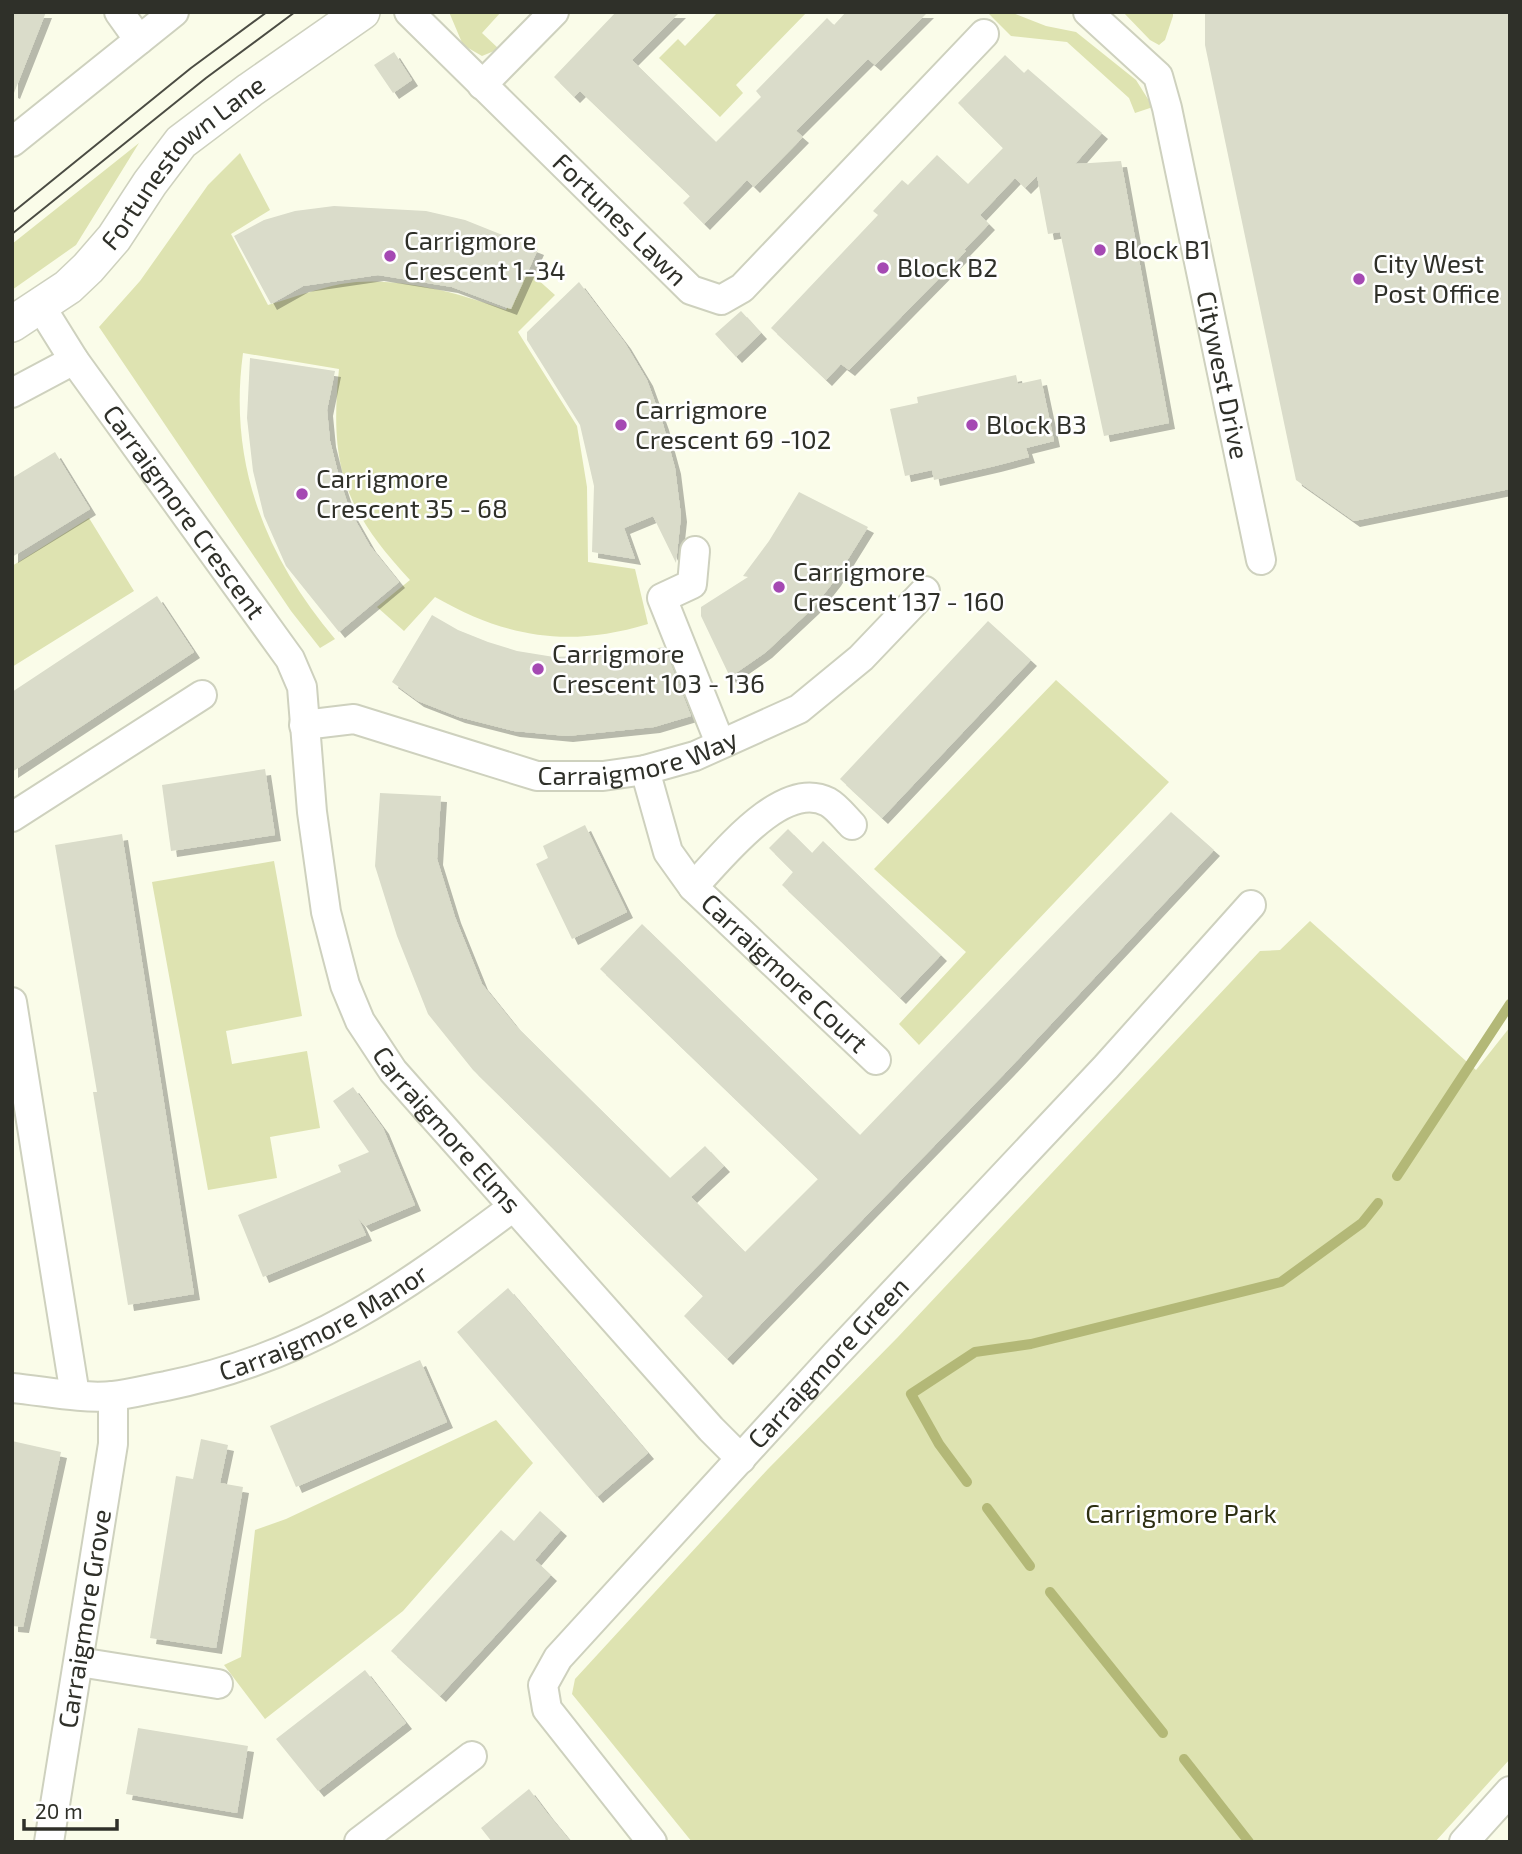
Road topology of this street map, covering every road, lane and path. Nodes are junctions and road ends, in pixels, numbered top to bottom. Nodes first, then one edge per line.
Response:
1 (119, 12) edge
2 (174, 12) edge
3 (362, 12) edge
4 (409, 12) edge
5 (554, 12) edge
6 (1088, 12) edge
7 (984, 34) dead end
8 (139, 40) junction
9 (482, 85) junction
10 (12, 142) edge
11 (26, 315) edge
12 (74, 360) junction
13 (12, 393) edge
14 (695, 551) dead end
15 (1261, 561) dead end
16 (925, 591) dead end
17 (202, 695) dead end
18 (304, 725) junction
19 (720, 743) junction
20 (645, 770) junction
21 (12, 817) edge
22 (852, 825) dead end
23 (693, 887) junction
24 (1251, 905) dead end
25 (12, 1002) edge
26 (876, 1060) dead end
27 (513, 1207) junction
28 (12, 1388) edge
29 (75, 1395) junction
30 (113, 1396) junction
31 (741, 1459) junction
32 (79, 1662) junction
33 (218, 1684) dead end
34 (472, 1756) dead end
35 (1510, 1791) edge
36 (49, 1842) edge
37 (359, 1842) edge
38 (652, 1842) edge
39 (1464, 1842) edge

1 - 8 street
2 - 8 street
3 - 11 street, Fortunestown Lane
4 - 9 street, Fortunes Lawn
5 - 9 street
6 - 15 street, Citywest Drive
7 - 9 street, Fortunes Lawn
8 - 10 street
11 - 12 street, Carraigmore Crescent
12 - 13 street
12 - 18 street, Carraigmore Crescent
14 - 19 street
16 - 19 street, Carraigmore Way
17 - 21 street
18 - 20 street, Carraigmore Way
18 - 27 street, Carraigmore Elms
19 - 20 street, Carraigmore Way
20 - 23 street, Carraigmore Court
22 - 23 street, Carraigmore Court
23 - 26 street, Carraigmore Court
24 - 31 street, Carraigmore Green
25 - 29 street
27 - 30 street, Carraigmore Manor
27 - 31 street, Carraigmore Elms
28 - 29 street, Carraigmore Manor
29 - 30 street, Carraigmore Manor
30 - 32 street, Carraigmore Grove
31 - 38 street, Carraigmore Green
32 - 33 street
32 - 36 street, Carraigmore Grove
34 - 37 street
35 - 39 street

